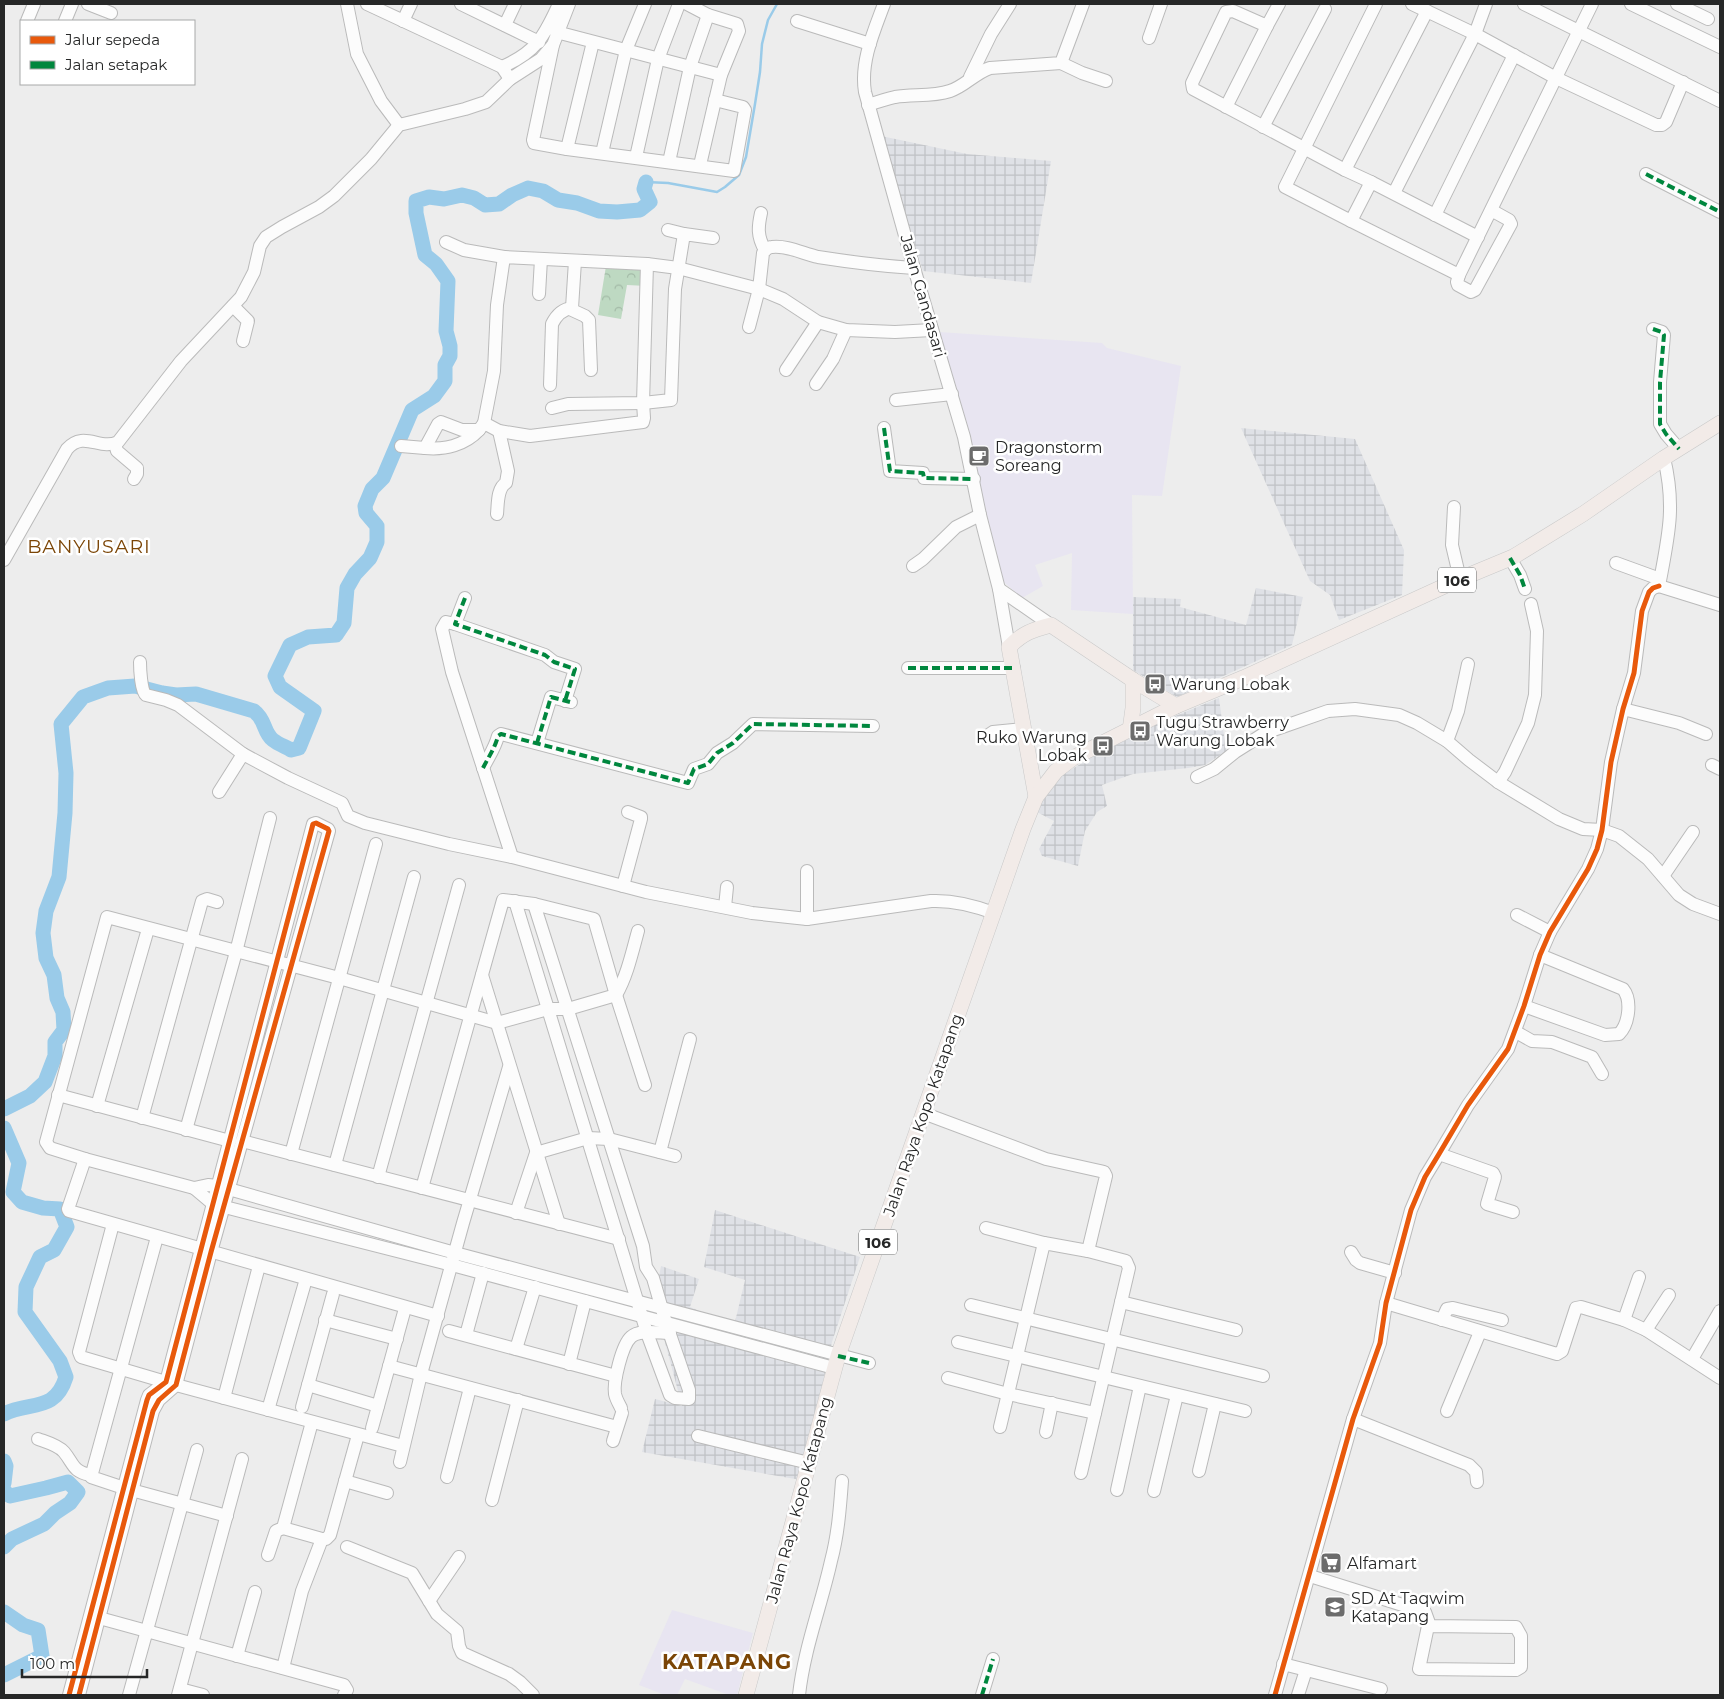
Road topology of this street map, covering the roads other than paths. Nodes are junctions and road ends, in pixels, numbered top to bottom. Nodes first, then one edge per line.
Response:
1 (34, 4) edge
2 (72, 4) edge
3 (88, 4) edge
4 (347, 4) edge
5 (367, 4) edge
6 (411, 4) edge
7 (461, 4) edge
8 (515, 4) edge
9 (559, 4) edge
10 (569, 4) edge
11 (645, 4) edge
12 (679, 4) edge
13 (687, 4) edge
14 (884, 4) edge
15 (1010, 4) edge
16 (1083, 4) edge
17 (1161, 4) edge
18 (1279, 4) edge
19 (1376, 4) edge
20 (1412, 4) edge
21 (1486, 4) edge
22 (1524, 4) edge
23 (1592, 4) edge
24 (1631, 4) edge
25 (1677, 4) edge
26 (1322, 6) edge
27 (1427, 11) junction
28 (111, 13) edge
29 (708, 15) junction
30 (1708, 19) dead end
31 (27, 20) edge
32 (65, 20) edge
33 (402, 21) junction
34 (797, 21) dead end
35 (505, 25) junction
36 (1267, 26) junction
37 (553, 29) junction
38 (1578, 32) junction
39 (1475, 34) junction
40 (1149, 38) dead end
41 (539, 42) junction
42 (594, 42) junction
43 (870, 44) junction
44 (553, 45) junction
45 (1720, 47) edge
46 (626, 50) junction
47 (1514, 55) junction
48 (658, 58) junction
49 (1062, 63) junction
50 (502, 67) junction
51 (690, 67) junction
52 (721, 75) junction
53 (1556, 78) junction
54 (510, 79) junction
55 (969, 79) junction
56 (1106, 81) dead end
57 (1683, 82) junction
58 (716, 100) junction
59 (1720, 101) edge
60 (868, 105) junction
61 (1226, 107) junction
62 (400, 125) junction
63 (1263, 127) junction
64 (1304, 148) junction
65 (568, 149) junction
66 (602, 153) junction
67 (636, 157) junction
68 (669, 162) junction
69 (700, 165) junction
70 (1345, 170) junction
71 (1646, 174) dead end
72 (1372, 182) junction
73 (1394, 193) junction
74 (1491, 210) junction
75 (760, 212) dead end
76 (1720, 212) edge
77 (1435, 214) junction
78 (1351, 221) junction
79 (668, 230) dead end
80 (684, 234) junction
81 (1478, 237) junction
82 (713, 238) dead end
83 (446, 242) dead end
84 (765, 250) junction
85 (504, 257) junction
86 (541, 259) junction
87 (575, 261) junction
88 (647, 264) junction
89 (678, 268) junction
90 (914, 268) junction
91 (1459, 276) junction
92 (759, 290) junction
93 (539, 294) dead end
94 (233, 306) junction
95 (572, 308) junction
96 (818, 322) junction
97 (749, 327) dead end
98 (1653, 329) dead end
99 (846, 330) junction
100 (932, 330) junction
101 (243, 341) dead end
102 (591, 370) dead end
103 (786, 370) dead end
104 (816, 384) dead end
105 (550, 386) dead end
106 (952, 394) junction
107 (896, 400) dead end
108 (643, 403) junction
109 (552, 408) dead end
110 (1720, 423) edge
111 (481, 426) junction
112 (884, 428) dead end
113 (499, 431) junction
114 (115, 444) junction
115 (401, 446) dead end
116 (425, 448) junction
117 (1679, 449) junction
118 (1664, 458) junction
119 (134, 479) dead end
120 (974, 479) junction
121 (1454, 507) dead end
122 (497, 514) dead end
123 (980, 515) junction
124 (1510, 558) junction
125 (4, 560) edge
126 (1616, 563) dead end
127 (913, 566) dead end
128 (1460, 578) junction
129 (1659, 583) junction
130 (1525, 588) dead end
131 (1000, 589) junction
132 (465, 598) dead end
133 (1531, 604) dead end
134 (1720, 605) edge
135 (455, 624) junction
136 (1051, 624) junction
137 (1009, 647) junction
138 (140, 662) dead end
139 (1468, 664) dead end
140 (908, 668) dead end
141 (1014, 668) junction
142 (1132, 680) junction
143 (1176, 706) junction
144 (1623, 708) junction
145 (873, 726) dead end
146 (1024, 729) junction
147 (1130, 730) junction
148 (1706, 734) dead end
149 (986, 736) dead end
150 (1449, 736) junction
151 (537, 743) junction
152 (243, 754) junction
153 (483, 768) junction
154 (1032, 772) junction
155 (1197, 777) dead end
156 (1502, 777) junction
157 (1050, 778) junction
158 (219, 792) dead end
159 (1036, 797) junction
160 (628, 812) dead end
161 (270, 818) dead end
162 (1602, 826) junction
163 (1693, 832) dead end
164 (376, 844) dead end
165 (512, 857) junction
166 (807, 870) dead end
167 (1666, 872) junction
168 (414, 877) dead end
169 (459, 885) dead end
170 (624, 886) junction
171 (727, 887) dead end
172 (515, 901) junction
173 (217, 902) dead end
174 (534, 904) junction
175 (725, 907) junction
176 (994, 913) junction
177 (1720, 914) edge
178 (1517, 915) dead end
179 (807, 919) junction
180 (148, 929) junction
181 (638, 931) dead end
182 (1550, 932) junction
183 (190, 940) junction
184 (236, 952) junction
185 (1540, 954) junction
186 (277, 962) junction
187 (290, 966) junction
188 (482, 975) junction
189 (339, 978) junction
190 (382, 991) junction
191 (616, 994) junction
192 (425, 1004) junction
193 (1524, 1006) junction
194 (548, 1009) junction
195 (568, 1009) junction
196 (469, 1016) junction
197 (497, 1023) junction
198 (1516, 1032) junction
199 (690, 1039) dead end
200 (509, 1067) junction
201 (1602, 1074) dead end
202 (645, 1085) dead end
203 (58, 1095) junction
204 (97, 1106) junction
205 (924, 1113) junction
206 (142, 1118) junction
207 (186, 1130) junction
208 (588, 1138) junction
209 (609, 1139) junction
210 (236, 1141) junction
211 (536, 1152) junction
212 (660, 1152) junction
213 (291, 1154) junction
214 (1439, 1154) junction
215 (675, 1156) dead end
216 (85, 1159) junction
217 (335, 1166) junction
218 (378, 1177) junction
219 (223, 1187) junction
220 (194, 1188) junction
221 (422, 1188) junction
222 (245, 1193) junction
223 (470, 1201) junction
224 (218, 1205) junction
225 (240, 1210) junction
226 (1513, 1212) dead end
227 (516, 1213) junction
228 (113, 1224) junction
229 (559, 1224) junction
230 (986, 1228) dead end
231 (157, 1237) junction
232 (619, 1238) junction
233 (1044, 1243) junction
234 (206, 1251) junction
235 (1088, 1251) junction
236 (1351, 1252) dead end
237 (454, 1259) junction
238 (260, 1266) junction
239 (483, 1273) junction
240 (1394, 1273) junction
241 (1639, 1277) dead end
242 (306, 1279) junction
243 (535, 1287) junction
244 (333, 1294) dead end
245 (1669, 1295) dead end
246 (586, 1301) junction
247 (637, 1302) junction
248 (1121, 1302) junction
249 (1386, 1303) junction
250 (971, 1305) dead end
251 (662, 1308) junction
252 (1720, 1311) edge
253 (404, 1312) dead end
254 (438, 1316) junction
255 (642, 1317) junction
256 (1025, 1319) junction
257 (326, 1320) junction
258 (1442, 1320) junction
259 (1502, 1320) dead end
260 (1624, 1320) junction
261 (668, 1328) junction
262 (1236, 1330) dead end
263 (1646, 1330) junction
264 (449, 1331) dead end
265 (1480, 1332) junction
266 (647, 1333) junction
267 (466, 1336) junction
268 (397, 1339) junction
269 (1112, 1340) junction
270 (958, 1342) dead end
271 (516, 1349) junction
272 (1016, 1357) junction
273 (1692, 1360) junction
274 (836, 1362) junction
275 (869, 1363) dead end
276 (569, 1364) junction
277 (389, 1366) junction
278 (121, 1370) junction
279 (421, 1374) junction
280 (616, 1376) junction
281 (1264, 1376) dead end
282 (1104, 1377) junction
283 (948, 1378) dead end
284 (1720, 1378) edge
285 (171, 1384) junction
286 (308, 1385) junction
287 (1140, 1386) junction
288 (470, 1388) junction
289 (1008, 1394) junction
290 (1177, 1395) junction
291 (224, 1398) junction
292 (518, 1400) junction
293 (1052, 1403) junction
294 (1215, 1404) junction
295 (378, 1406) junction
296 (302, 1408) dead end
297 (268, 1410) junction
298 (1245, 1411) dead end
299 (1447, 1411) dead end
300 (1095, 1413) junction
301 (1353, 1419) junction
302 (312, 1422) junction
303 (617, 1427) junction
304 (1000, 1427) dead end
305 (372, 1428) dead end
306 (1046, 1432) dead end
307 (358, 1434) junction
308 (698, 1436) dead end
309 (38, 1439) dead end
310 (613, 1441) dead end
311 (402, 1446) junction
312 (197, 1450) dead end
313 (242, 1459) dead end
314 (400, 1462) dead end
315 (809, 1462) junction
316 (1199, 1471) dead end
317 (1082, 1473) dead end
318 (90, 1475) junction
319 (447, 1477) dead end
320 (345, 1481) junction
321 (842, 1481) dead end
322 (1477, 1482) dead end
323 (129, 1490) junction
324 (1117, 1490) dead end
325 (1154, 1491) dead end
326 (387, 1493) dead end
327 (492, 1500) dead end
328 (182, 1504) junction
329 (227, 1516) junction
330 (284, 1528) junction
331 (322, 1539) junction
332 (347, 1547) dead end
333 (268, 1555) dead end
334 (459, 1557) dead end
335 (1310, 1576) junction
336 (255, 1592) dead end
337 (429, 1601) junction
338 (94, 1617) junction
339 (1428, 1626) junction
340 (147, 1631) junction
341 (192, 1644) junction
342 (237, 1656) junction
343 (993, 1659) dead end
344 (1284, 1664) junction
345 (283, 1668) junction
346 (1306, 1670) junction
347 (1381, 1689) dead end
348 (179, 1692) edge
349 (68, 1695) edge
350 (79, 1695) edge
351 (129, 1695) edge
352 (203, 1695) edge
353 (344, 1695) edge
354 (533, 1695) edge
355 (746, 1695) edge
356 (799, 1695) edge
357 (982, 1695) edge
358 (1275, 1695) edge
359 (1298, 1695) edge

1 - 31 street
2 - 32 street
3 - 28 street
4 - 62 street
5 - 33 street
6 - 33 street
7 - 35 street
8 - 35 street
9 - 37 street
10 - 37 street
11 - 46 street
12 - 48 street
13 - 29 street
14 - 43 street, Jalan Gandasari
15 - 55 street
16 - 49 street
17 - 40 street
18 - 36 street
19 - 64 street
20 - 27 street
21 - 39 street
22 - 38 street
23 - 38 street
24 - 45 street
25 - 30 street
26 - 63 street
27 - 39 street
27 - 70 street
29 - 51 street
29 - 52 street
33 - 50 street
34 - 43 street
35 - 41 street
36 - 61 street
36 - 61 street
37 - 41 street
37 - 42 street
37 - 44 street
38 - 53 street
38 - 57 street
39 - 47 street
39 - 73 street
41 - 50 street
42 - 46 street
42 - 65 street
43 - 60 street, Jalan Gandasari
44 - 54 street
44 - 65 street
46 - 48 street
46 - 66 street
47 - 53 street
47 - 77 street
48 - 51 street
48 - 67 street
49 - 55 street
49 - 56 street
50 - 54 street
51 - 52 street
51 - 68 street
52 - 58 street
53 - 57 street
53 - 74 street
54 - 62 street
55 - 60 street
57 - 59 street
58 - 69 street
58 - 69 street
60 - 90 street, Jalan Gandasari
61 - 63 street
62 - 94 street
63 - 64 street
64 - 70 street
64 - 78 street
65 - 66 street
66 - 67 street
67 - 68 street
68 - 69 street
70 - 72 street
71 - 76 street
72 - 73 street
72 - 78 street
73 - 77 street
74 - 81 street
74 - 91 street
75 - 84 street
77 - 81 street
78 - 91 street
79 - 80 street
80 - 82 street
80 - 89 street
81 - 91 street
83 - 85 street
84 - 90 street
84 - 92 street
85 - 86 street
85 - 111 street
86 - 87 street
86 - 93 street
87 - 88 street
87 - 95 street
88 - 89 street
88 - 108 street
89 - 92 street
89 - 108 street
90 - 100 street, Jalan Gandasari
92 - 96 street
92 - 97 street
94 - 101 street
94 - 114 street
95 - 102 street
95 - 105 street
96 - 99 street
96 - 103 street
98 - 117 street
99 - 100 street
99 - 104 street
100 - 106 street, Jalan Gandasari
106 - 107 street
106 - 120 street, Jalan Gandasari
108 - 109 street
108 - 113 street
110 - 117 main road, 106
111 - 113 street
111 - 116 street
111 - 116 street
112 - 120 street
113 - 122 street
114 - 119 street
114 - 125 street
115 - 116 street
117 - 118 main road, 106
118 - 124 main road, 106
118 - 129 street
120 - 123 street, Jalan Gandasari
121 - 128 street
123 - 127 street
123 - 131 street, Jalan Gandasari
124 - 128 main road, 106
124 - 130 street
126 - 129 street
128 - 143 main road, 106
129 - 134 street
129 - 144 street
131 - 136 street
131 - 137 street, Jalan Gandasari
132 - 135 street
133 - 156 street
135 - 151 street
135 - 153 street
136 - 137 main road
136 - 142 main road
137 - 141 main road
138 - 152 street
139 - 150 street
140 - 141 street
141 - 146 main road
142 - 143 main road
142 - 147 main road
143 - 147 main road, 106
144 - 148 street
144 - 162 street
145 - 151 street
146 - 149 street
146 - 154 main road
147 - 157 main road, 106
150 - 155 street
150 - 156 street
151 - 153 street
152 - 158 street
152 - 165 street
153 - 165 street
154 - 157 main road
154 - 159 main road
156 - 162 street
157 - 159 main road, 106
159 - 176 main road, Jalan Raya Kopo Katapang / 106
160 - 170 street
161 - 184 street
162 - 167 street
162 - 182 street
163 - 167 street
164 - 189 street
165 - 170 street
166 - 179 street
167 - 177 street
168 - 190 street
169 - 192 street
170 - 175 street
171 - 175 street
172 - 174 street
172 - 188 street
172 - 194 street
173 - 183 street
174 - 191 street
174 - 195 street
175 - 179 street
176 - 179 street
176 - 205 main road, Jalan Raya Kopo Katapang / 106
178 - 182 street
180 - 183 street
180 - 203 street
180 - 204 street
181 - 191 street
182 - 185 street
183 - 184 street
183 - 206 street
184 - 186 street
184 - 207 street
185 - 193 street
185 - 193 street
186 - 187 street
186 - 187 street
186 - 210 street
187 - 189 street
187 - 210 street
188 - 196 street
188 - 197 street
189 - 190 street
189 - 213 street
190 - 192 street
190 - 217 street
191 - 195 street
191 - 202 street
192 - 196 street
192 - 218 street
193 - 198 street
194 - 195 street
194 - 197 street
194 - 208 street
195 - 209 street
196 - 197 street
196 - 221 street
197 - 200 street
198 - 201 street
198 - 214 street
199 - 212 street
200 - 211 street
200 - 223 street
203 - 204 street
203 - 216 street
204 - 206 street
205 - 235 street
205 - 274 main road, Jalan Raya Kopo Katapang / 106
206 - 207 street
207 - 210 street
208 - 209 street
208 - 211 street
208 - 232 street
209 - 212 street
209 - 251 street
210 - 213 street
210 - 219 street
211 - 227 street
211 - 229 street
212 - 215 street
213 - 217 street
214 - 226 street
214 - 240 street
216 - 220 street
216 - 228 street
217 - 218 street
218 - 221 street
219 - 220 street
219 - 222 street
219 - 224 street
220 - 224 street
221 - 223 street
222 - 225 street
222 - 237 street
223 - 227 street
223 - 237 street
224 - 225 street
224 - 234 street
225 - 237 street
227 - 229 street
228 - 231 street
228 - 278 street
229 - 232 street
230 - 233 street
231 - 234 street
231 - 278 street
232 - 247 street
233 - 235 street
233 - 256 street
234 - 238 street
234 - 285 street
235 - 248 street
236 - 240 street
237 - 239 street
237 - 247 street
237 - 254 street
238 - 242 street
238 - 291 street
239 - 243 street
239 - 267 street
240 - 249 street
241 - 260 street
242 - 254 street
242 - 297 street
243 - 246 street
243 - 271 street
244 - 257 street
245 - 263 street
246 - 255 street
246 - 276 street
247 - 251 street
247 - 255 street
248 - 262 street
248 - 269 street
249 - 258 street
249 - 301 street
250 - 256 street
251 - 261 street
251 - 274 street
252 - 273 street
253 - 268 street
254 - 279 street
255 - 261 street
255 - 266 street
256 - 269 street
256 - 272 street
257 - 268 street
257 - 286 street
258 - 259 street
258 - 265 street
260 - 263 street
260 - 265 street
261 - 266 street
261 - 266 street
261 - 274 street
263 - 273 street
264 - 267 street
265 - 299 street
266 - 280 street
267 - 271 street
268 - 277 street
269 - 281 street
269 - 282 street
270 - 272 street
271 - 276 street
272 - 282 street
272 - 289 street
273 - 284 street
274 - 275 street
274 - 315 main road, Jalan Raya Kopo Katapang / 106
276 - 280 street
277 - 279 street
277 - 295 street
278 - 285 street
278 - 318 street
279 - 288 street
279 - 311 street
280 - 303 street
282 - 287 street
282 - 300 street
283 - 289 street
285 - 291 street
285 - 323 street
286 - 295 street
286 - 296 street
287 - 290 street
287 - 324 street
288 - 292 street
288 - 319 street
289 - 293 street
289 - 304 street
290 - 294 street
290 - 325 street
291 - 297 street
292 - 303 street
292 - 327 street
293 - 300 street
293 - 306 street
294 - 298 street
294 - 316 street
295 - 305 street
297 - 302 street
300 - 317 street
301 - 322 street
301 - 335 street
302 - 307 street
302 - 330 street
303 - 310 street
307 - 311 street
307 - 320 street
308 - 315 street
309 - 318 street
311 - 314 street
312 - 328 street
313 - 329 street
315 - 355 main road, Jalan Raya Kopo Katapang / 106
318 - 323 street
320 - 326 street
320 - 331 street
321 - 356 street
323 - 328 street
323 - 338 street
328 - 329 street
328 - 340 street
329 - 341 street
330 - 331 street
330 - 333 street
331 - 345 street
332 - 337 street
334 - 337 street
335 - 339 street
335 - 344 street
336 - 342 street
337 - 354 street
338 - 340 street
338 - 349 street
338 - 350 street
339 - 339 street
340 - 341 street
340 - 351 street
341 - 342 street
341 - 348 street
342 - 345 street
343 - 357 street
344 - 346 street
344 - 358 street
345 - 353 street
346 - 347 street
346 - 359 street
348 - 352 street

